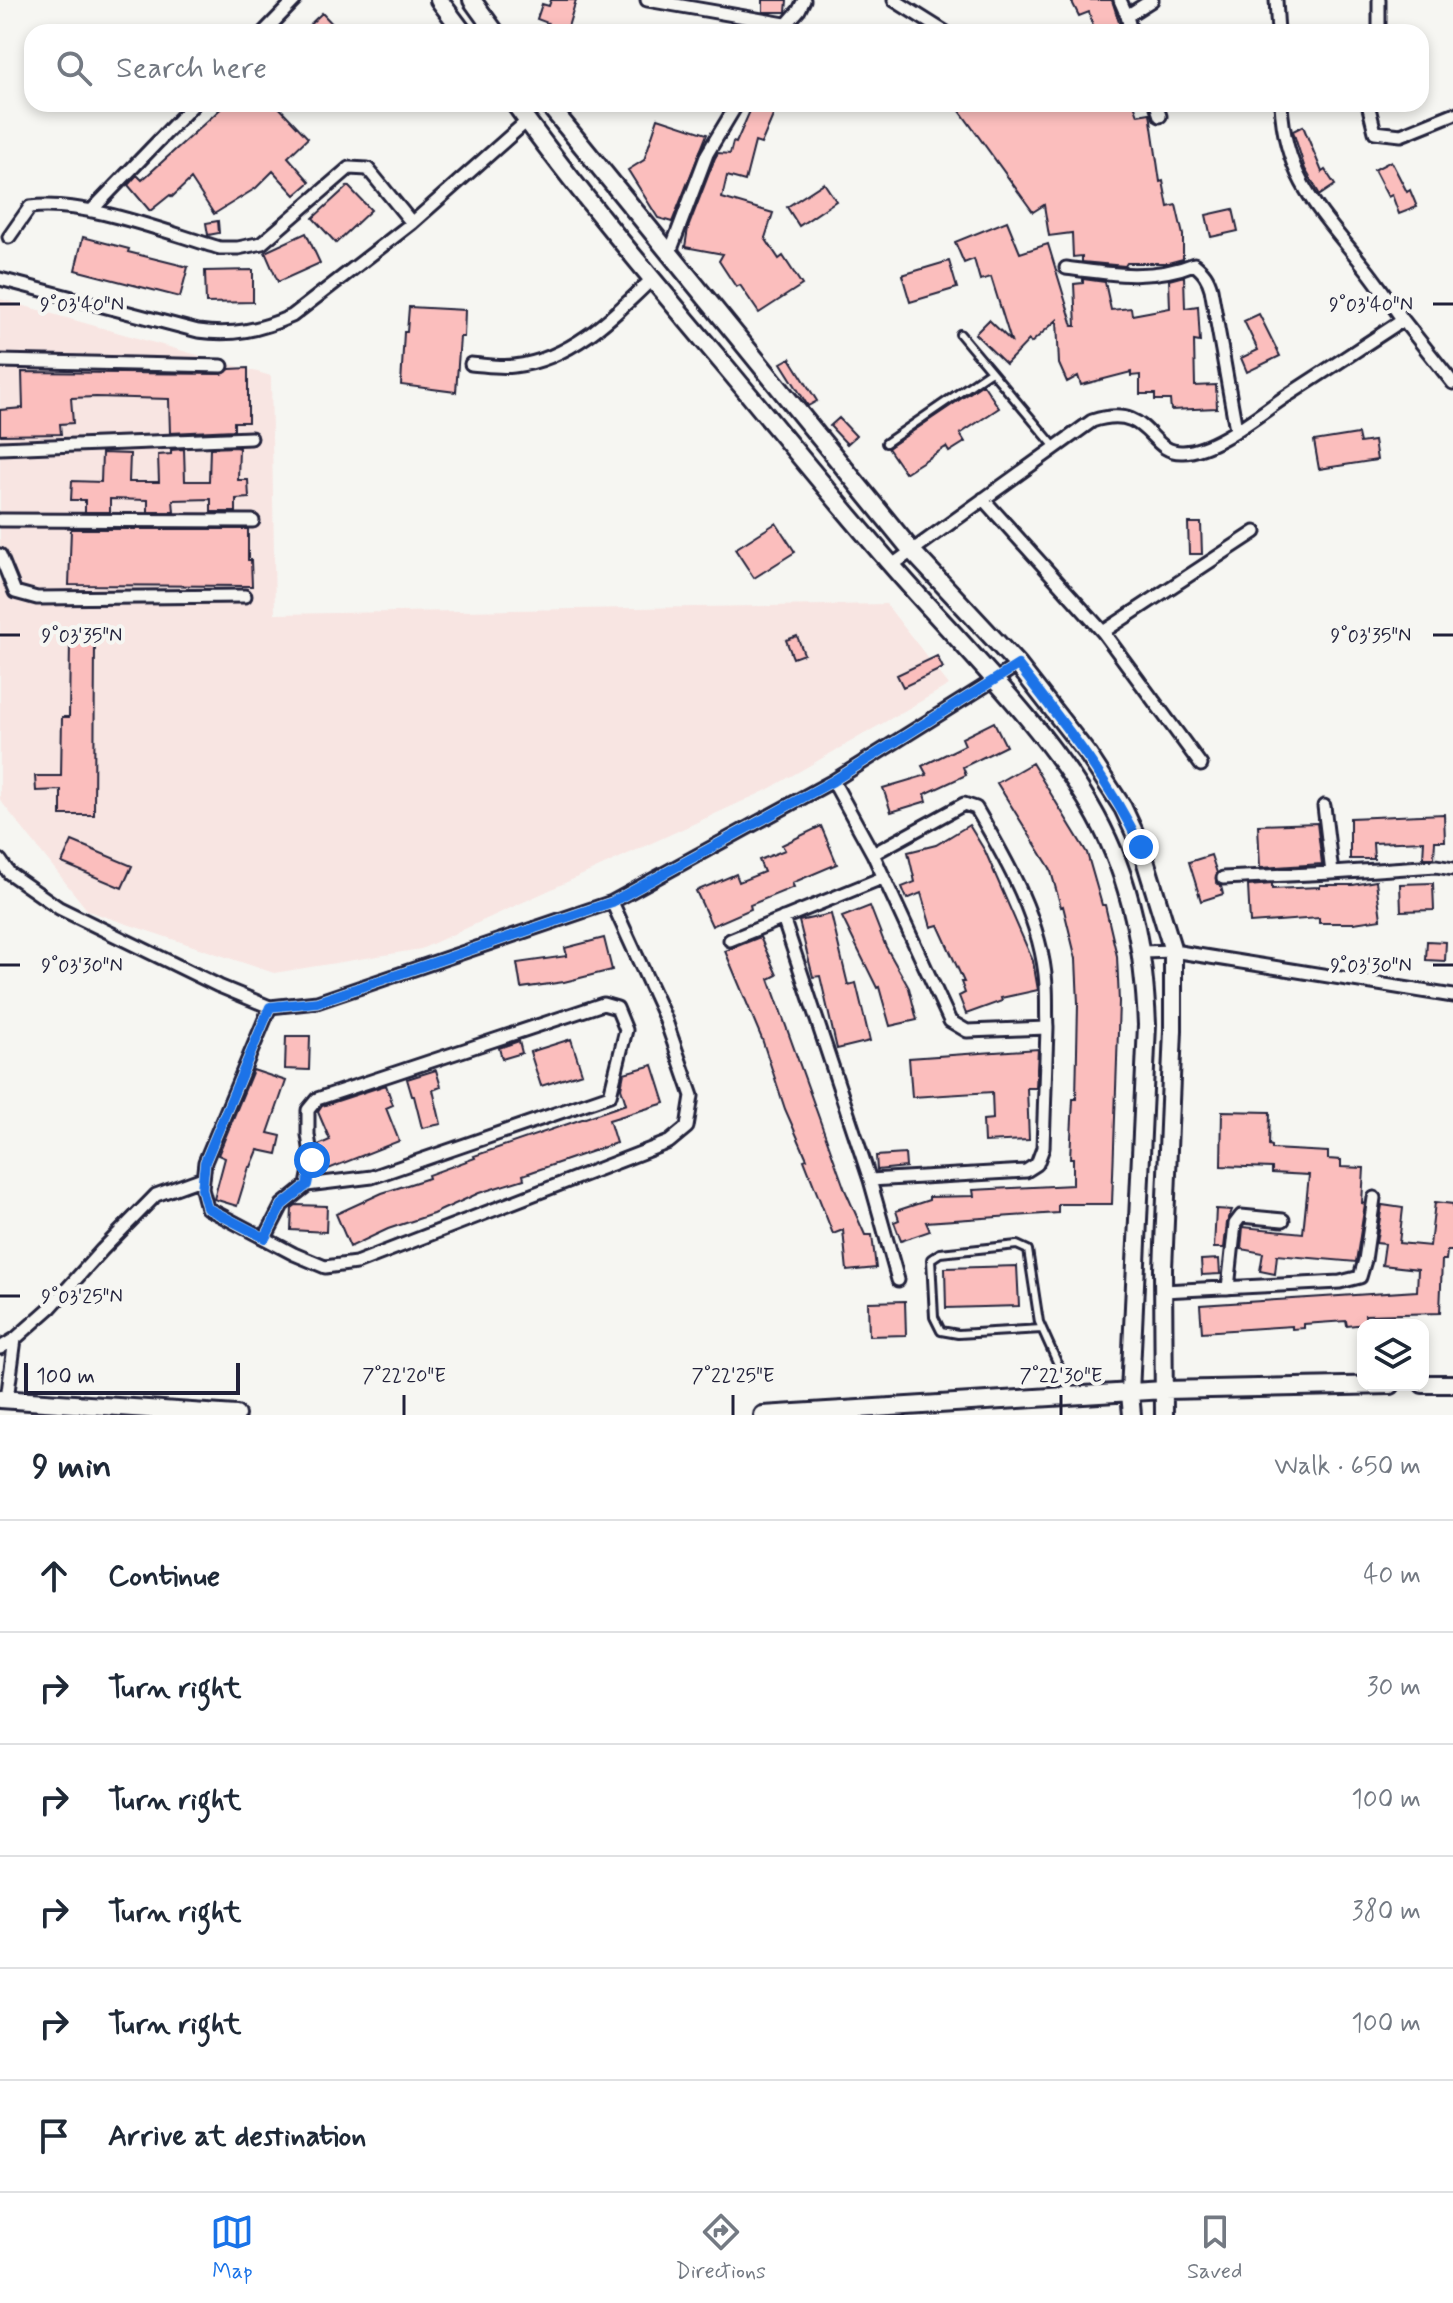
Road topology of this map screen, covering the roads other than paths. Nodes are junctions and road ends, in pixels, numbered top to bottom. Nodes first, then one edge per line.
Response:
1 (295, 0) edge
2 (472, 0) edge
3 (647, 0) edge
4 (804, 0) edge
5 (894, 0) edge
6 (1120, 0) edge
7 (1152, 0) edge
8 (1276, 0) edge
9 (1379, 0) edge
10 (445, 2) edge
11 (1127, 16) junction
12 (272, 24) edge
13 (458, 24) edge
14 (489, 24) edge
15 (764, 24) edge
16 (787, 24) edge
17 (932, 24) edge
18 (1129, 24) edge
19 (1278, 24) edge
20 (1379, 24) edge
21 (186, 112) edge
22 (521, 112) edge
23 (537, 112) edge
24 (553, 112) edge
25 (732, 112) edge
26 (1282, 112) edge
27 (1370, 112) edge
28 (1453, 114) edge
29 (527, 121) junction
30 (91, 211) junction
31 (412, 223) junction
32 (9, 237) dead end
33 (670, 252) junction
34 (1066, 268) dead end
35 (0, 279) edge
36 (652, 279) junction
37 (1403, 320) junction
38 (960, 334) dead end
39 (0, 361) edge
40 (471, 364) dead end
41 (222, 366) dead end
42 (991, 371) junction
43 (1453, 383) edge
44 (1236, 429) junction
45 (251, 438) dead end
46 (886, 443) dead end
47 (1055, 447) junction
48 (0, 448) edge
49 (983, 499) junction
50 (0, 520) edge
51 (253, 521) dead end
52 (1255, 532) dead end
53 (911, 550) junction
54 (0, 555) edge
55 (891, 566) junction
56 (245, 596) dead end
57 (1103, 632) junction
58 (1018, 665) junction
59 (994, 681) junction
60 (1201, 765) dead end
61 (833, 781) junction
62 (1324, 806) dead end
63 (873, 854) junction
64 (0, 860) edge
65 (1453, 869) edge
66 (1332, 873) junction
67 (882, 878) junction
68 (1223, 878) dead end
69 (612, 902) junction
70 (783, 918) junction
71 (730, 940) dead end
72 (1173, 951) junction
73 (1143, 952) junction
74 (1453, 996) edge
75 (270, 1007) junction
76 (1047, 1028) junction
77 (203, 1178) junction
78 (870, 1180) junction
79 (307, 1185) junction
80 (1374, 1198) dead end
81 (1283, 1220) dead end
82 (265, 1238) junction
83 (898, 1280) dead end
84 (1228, 1288) junction
85 (1163, 1291) junction
86 (1042, 1329) junction
87 (15, 1339) junction
88 (0, 1348) edge
89 (1429, 1384) edge
90 (1453, 1384) edge
91 (1357, 1386) edge
92 (1164, 1390) junction
93 (1130, 1393) junction
94 (1073, 1396) junction
95 (3, 1399) edge
96 (236, 1415) edge
97 (763, 1415) edge
98 (1132, 1415) edge
99 (1164, 1415) edge

1 - 12 street
2 - 14 street
3 - 15 street
4 - 16 street
5 - 17 street
6 - 11 street
7 - 11 street
8 - 19 street
9 - 20 street
10 - 13 street
11 - 18 street
21 - 30 street
22 - 29 street
23 - 29 street
24 - 33 street
25 - 33 street
26 - 37 street
27 - 28 street
29 - 31 street
29 - 36 street
30 - 31 street
30 - 32 street
31 - 35 street
33 - 53 street
34 - 44 street
36 - 40 street
36 - 55 street
37 - 43 street
37 - 44 street
38 - 42 lane
39 - 41 street
42 - 46 lane
42 - 47 lane
44 - 47 street
45 - 48 street
47 - 49 street
49 - 53 street
49 - 57 street
50 - 51 street
52 - 57 street
53 - 55 street
53 - 58 street
54 - 56 street
55 - 59 street
57 - 60 street
58 - 59 street
58 - 72 street
59 - 61 street
59 - 73 street
61 - 63 street
61 - 69 street
62 - 66 street
63 - 67 street
63 - 76 street
64 - 75 street
65 - 66 street
66 - 68 street
67 - 70 street
67 - 76 street
69 - 75 street
69 - 82 street
70 - 71 street
70 - 78 street
72 - 73 street
72 - 74 street
72 - 85 street
73 - 93 street
75 - 77 street
76 - 78 street
77 - 82 street
77 - 87 street
78 - 83 street
79 - 79 street
79 - 82 street
80 - 84 street
81 - 84 street
84 - 85 street
85 - 92 street
86 - 86 lane
86 - 94 lane
87 - 88 street
87 - 95 street
89 - 90 street
91 - 92 street
92 - 93 street
92 - 99 street
93 - 94 street
93 - 98 street
94 - 97 street
95 - 96 street

